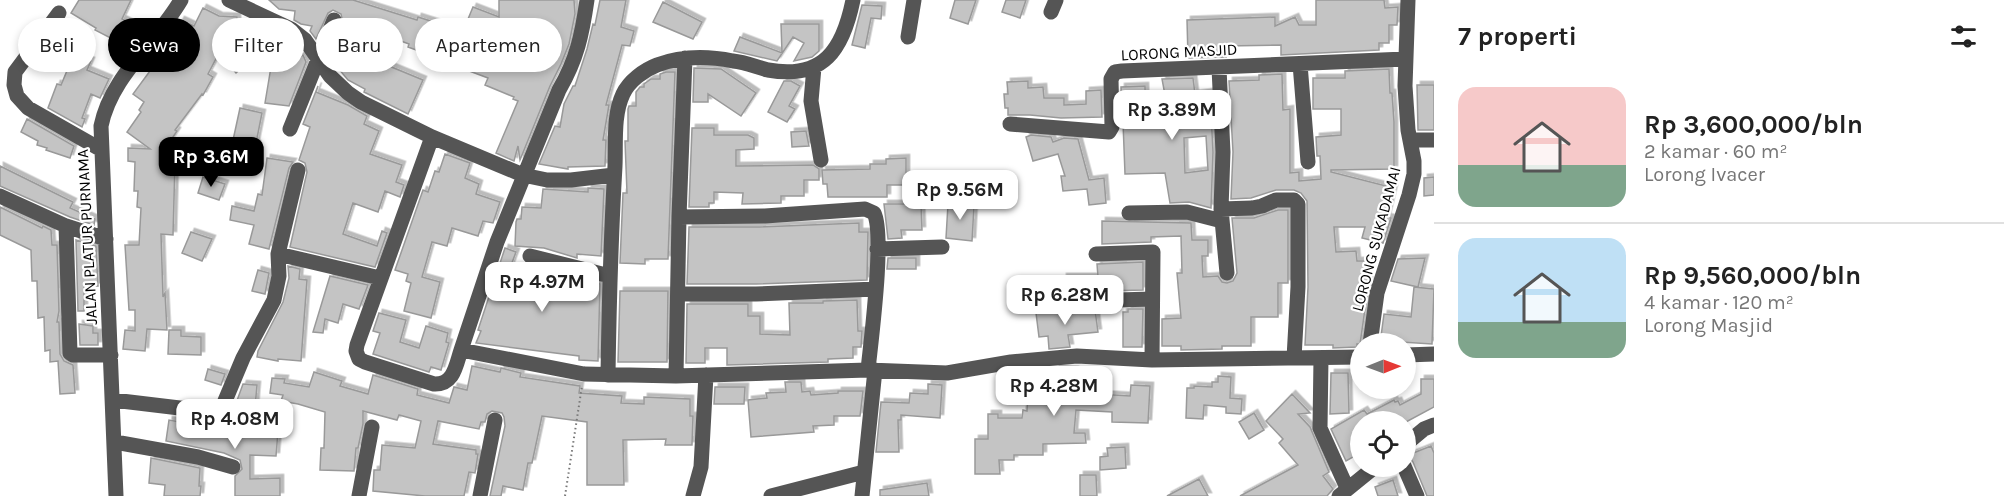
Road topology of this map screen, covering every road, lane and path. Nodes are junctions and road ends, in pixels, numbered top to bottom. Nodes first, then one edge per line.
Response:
1 (181, 0) edge
2 (229, 0) edge
3 (587, 0) edge
4 (853, 0) edge
5 (914, 0) edge
6 (1408, 0) edge
7 (59, 13) dead end
8 (908, 37) dead end
9 (316, 55) edge
10 (685, 58) junction
11 (1405, 59) junction
12 (1300, 64) junction
13 (316, 66) edge
14 (814, 67) junction
15 (1219, 68) junction
16 (327, 72) edge
17 (1010, 124) dead end
18 (290, 129) dead end
19 (432, 137) junction
20 (1410, 140) junction
21 (1434, 140) edge
22 (100, 149) junction
23 (821, 160) dead end
24 (1308, 162) dead end
25 (298, 170) dead end
26 (523, 175) junction
27 (614, 175) junction
28 (0, 196) edge
29 (1129, 213) dead end
30 (1221, 215) junction
31 (679, 216) junction
32 (66, 226) junction
33 (106, 239) junction
34 (942, 247) dead end
35 (877, 249) junction
36 (278, 254) junction
37 (1096, 254) dead end
38 (530, 256) dead end
39 (1227, 273) dead end
40 (610, 276) junction
41 (380, 278) junction
42 (876, 290) junction
43 (678, 294) junction
44 (1152, 299) junction
45 (1048, 302) dead end
46 (1372, 333) edge
47 (461, 350) junction
48 (1434, 354) edge
49 (111, 355) junction
50 (1416, 355) edge
51 (1350, 357) edge
52 (1294, 358) junction
53 (1322, 358) junction
54 (1152, 360) junction
55 (872, 370) junction
56 (584, 374) junction
57 (608, 375) junction
58 (706, 375) junction
59 (676, 376) junction
60 (113, 400) junction
61 (495, 420) dead end
62 (1434, 425) edge
63 (372, 427) dead end
64 (1416, 436) edge
65 (116, 441) junction
66 (233, 467) dead end
67 (864, 472) junction
68 (1362, 477) edge
69 (1409, 477) edge
70 (1343, 492) edge
71 (116, 496) edge
72 (359, 496) edge
73 (480, 496) edge
74 (565, 496) edge
75 (693, 496) edge
76 (771, 496) edge
77 (862, 496) edge
78 (1417, 496) edge

1 - 22 street, JALAN PLATUR PURNAMA
2 - 9 street
3 - 26 street
4 - 14 street
5 - 8 street
6 - 11 street, LORONG SUKADAMAI
7 - 22 street
10 - 14 street
10 - 27 street
10 - 31 street
11 - 12 street, LORONG MASJID
11 - 20 street, LORONG SUKADAMAI
12 - 15 street, LORONG MASJID
12 - 24 street
13 - 18 street
14 - 23 street
15 - 17 street, LORONG MASJID
15 - 30 street
16 - 19 street
19 - 26 street
19 - 41 street
20 - 21 street
20 - 46 street, LORONG SUKADAMAI
22 - 33 street, JALAN PLATUR PURNAMA
25 - 36 street
26 - 27 street
26 - 47 street
27 - 40 street
28 - 32 street
29 - 30 street
30 - 39 street
30 - 52 street
31 - 35 street
31 - 43 street
32 - 33 street
32 - 49 street
33 - 49 street, JALAN PLATUR PURNAMA
34 - 35 street
35 - 42 street
36 - 41 street
36 - 60 street
37 - 44 street
38 - 40 street
40 - 57 street
41 - 47 street
42 - 43 street
42 - 55 street
43 - 59 street
44 - 45 street
44 - 54 street
47 - 56 street
48 - 50 street
49 - 60 street, JALAN PLATUR PURNAMA
51 - 53 street
52 - 53 street
52 - 54 street
53 - 70 street
54 - 55 street
55 - 58 street
55 - 67 street
56 - 57 street
56 - 74 path
57 - 59 street
58 - 59 street
58 - 75 street
60 - 65 street, JALAN PLATUR PURNAMA
61 - 73 street
62 - 64 street
63 - 72 street
65 - 66 street
65 - 71 street, JALAN PLATUR PURNAMA
67 - 76 street
67 - 77 street
68 - 70 street
69 - 78 street

